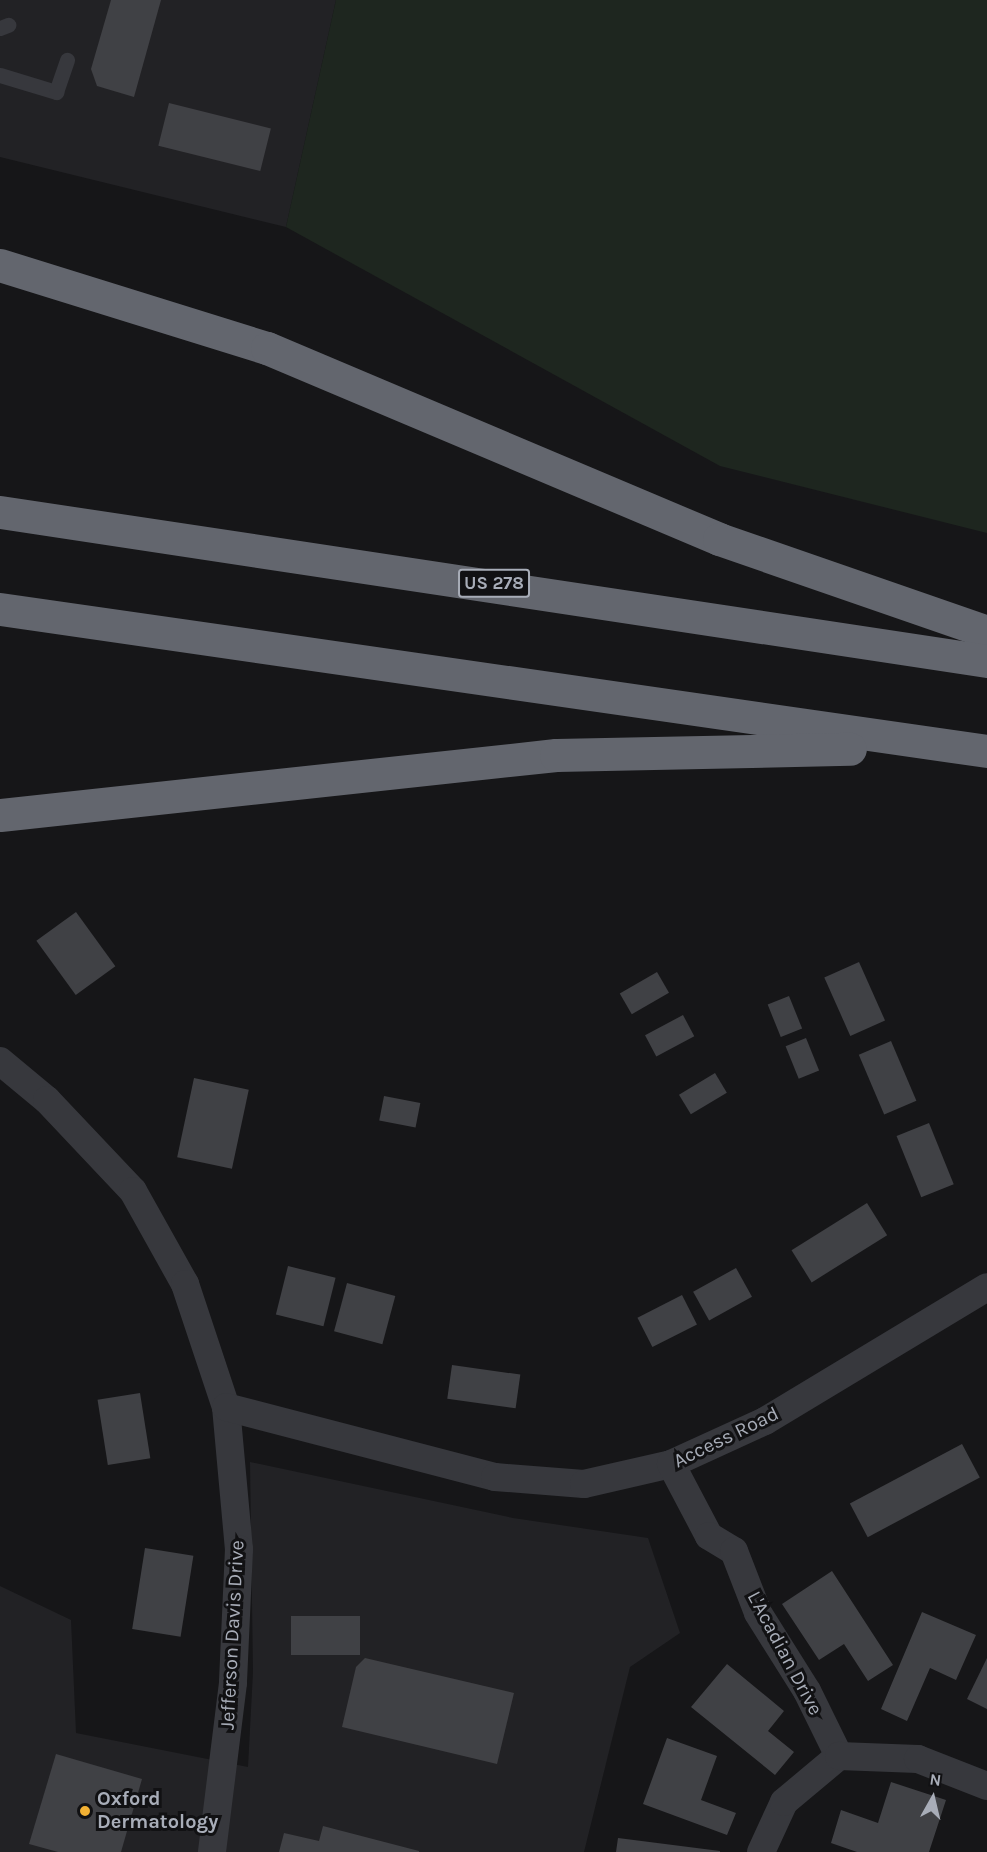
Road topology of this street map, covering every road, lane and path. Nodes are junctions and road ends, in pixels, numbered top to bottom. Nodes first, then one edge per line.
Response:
1 (67, 60) dead end
2 (0, 75) edge
3 (0, 265) edge
4 (0, 512) edge
5 (0, 609) edge
6 (987, 632) edge
7 (987, 661) edge
8 (987, 752) edge
9 (0, 815) edge
10 (0, 1061) edge
11 (987, 1287) edge
12 (226, 1407) junction
13 (671, 1464) junction
14 (838, 1756) junction
15 (987, 1786) edge
16 (212, 1852) edge
17 (760, 1852) edge

1 - 2 lane
3 - 6 highway
4 - 7 highway, US 278
5 - 8 highway
8 - 9 highway
10 - 12 street, Jefferson Davis Drive
11 - 13 street, Access Road
12 - 13 street, Access Road
12 - 16 street, Jefferson Davis Drive
13 - 14 street, L'Acadian Drive
14 - 15 street
14 - 17 street

